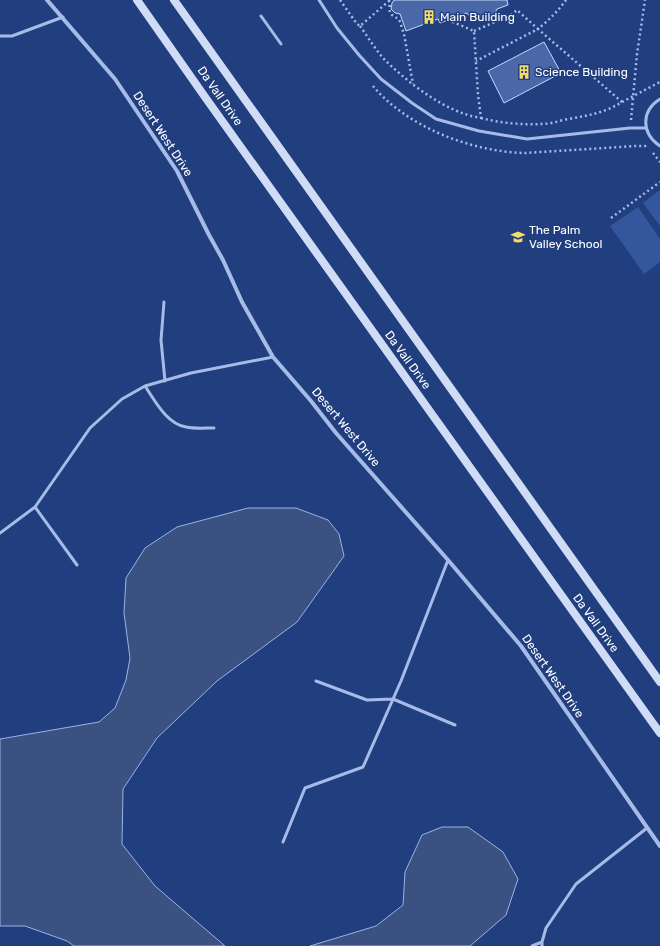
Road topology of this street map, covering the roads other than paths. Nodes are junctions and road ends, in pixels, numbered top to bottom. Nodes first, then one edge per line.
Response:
1 (47, 0) edge
2 (137, 0) edge
3 (174, 0) edge
4 (319, 0) edge
5 (261, 16) dead end
6 (63, 17) junction
7 (0, 36) edge
8 (281, 44) dead end
9 (660, 99) edge
10 (646, 128) junction
11 (660, 146) edge
12 (164, 302) dead end
13 (273, 357) junction
14 (165, 380) junction
15 (145, 386) junction
16 (214, 428) dead end
17 (35, 507) junction
18 (0, 533) edge
19 (448, 560) junction
20 (77, 565) dead end
21 (316, 681) dead end
22 (660, 682) edge
23 (393, 699) junction
24 (456, 725) dead end
25 (660, 733) edge
26 (647, 828) junction
27 (283, 842) dead end
28 (660, 846) edge
29 (542, 944) edge
30 (532, 946) edge

1 - 6 street, Desert West Drive
2 - 25 main road, Da Vall Drive
3 - 22 main road, Da Vall Drive
4 - 10 lane
5 - 8 lane
6 - 7 lane
6 - 13 street, Desert West Drive
9 - 10 lane
10 - 11 lane
12 - 14 lane
13 - 14 lane
13 - 19 street, Desert West Drive
14 - 15 lane
15 - 16 lane
15 - 17 lane
17 - 18 lane
17 - 20 lane
19 - 23 lane
19 - 26 street, Desert West Drive
21 - 23 lane
23 - 24 lane
23 - 27 lane
26 - 28 street, Desert West Drive
26 - 29 lane
29 - 30 lane

